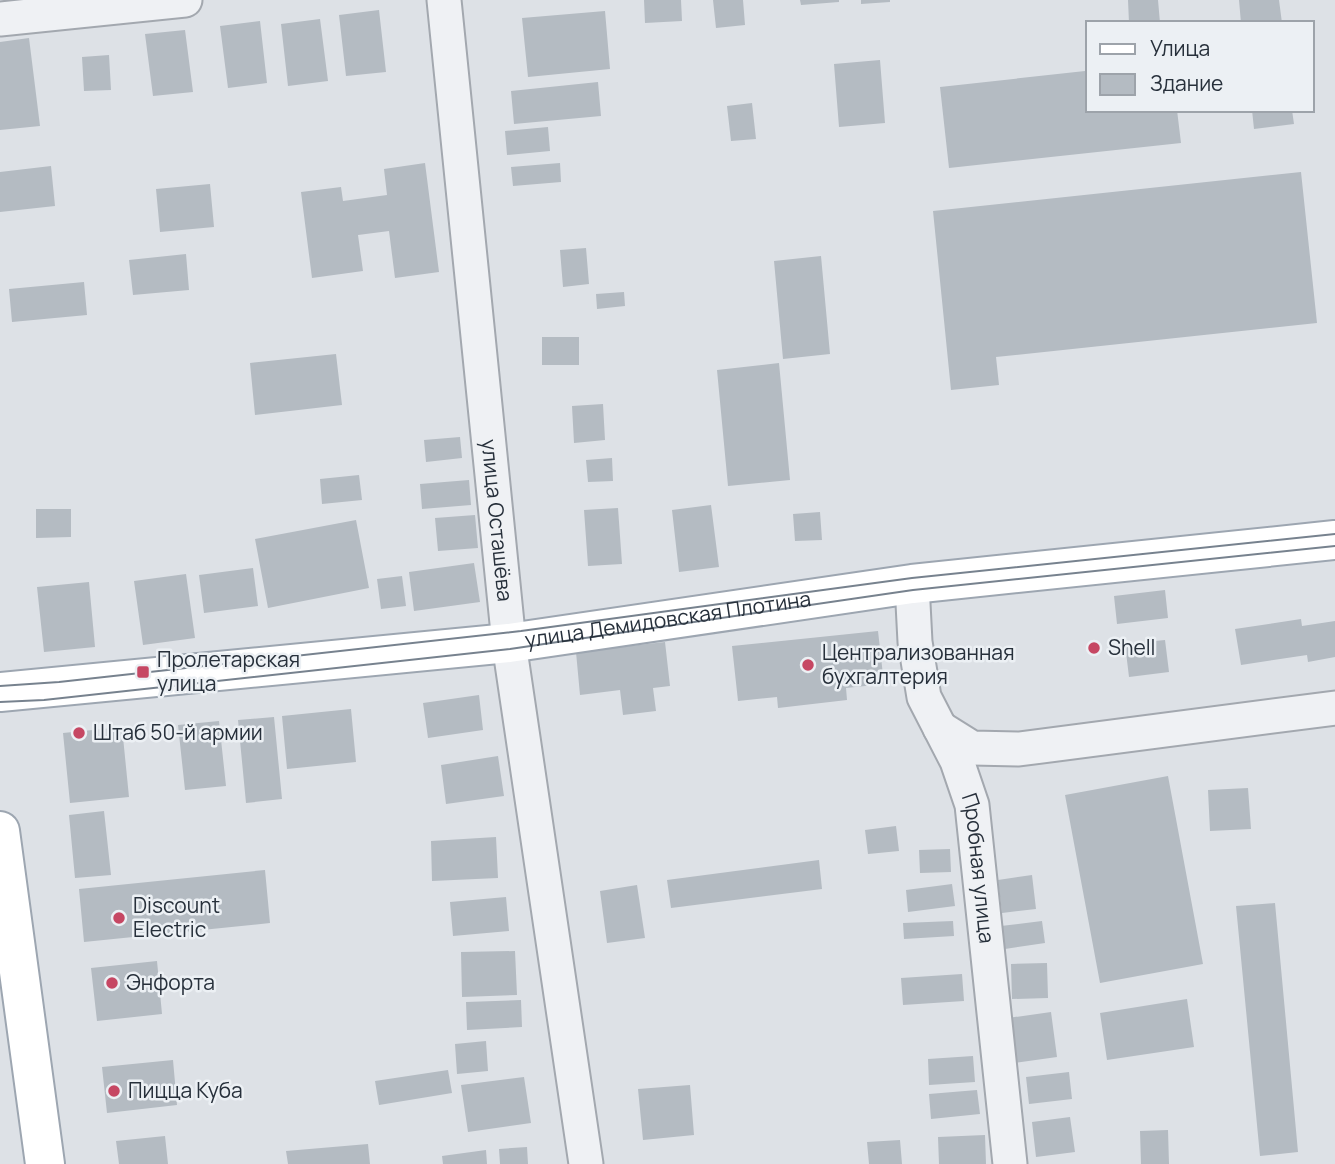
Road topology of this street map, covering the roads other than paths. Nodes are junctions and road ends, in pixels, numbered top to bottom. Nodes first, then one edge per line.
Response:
1 (185, 0) edge
2 (444, 0) edge
3 (0, 19) edge
4 (1335, 540) edge
5 (912, 584) junction
6 (509, 643) junction
7 (0, 692) edge
8 (1335, 708) edge
9 (940, 728) junction
10 (0, 831) edge
11 (44, 1164) edge
12 (586, 1164) edge
13 (1010, 1164) edge

1 - 3 street
2 - 6 street, улица Осташёва
4 - 5 main road, улица Демидовская Плотина
5 - 6 main road, улица Демидовская Плотина
5 - 9 street, Пробная улица
6 - 7 main road, улица Демидовская Плотина
6 - 12 street, улица Осташёва
8 - 9 street
9 - 13 street, Пробная улица
10 - 11 main road

